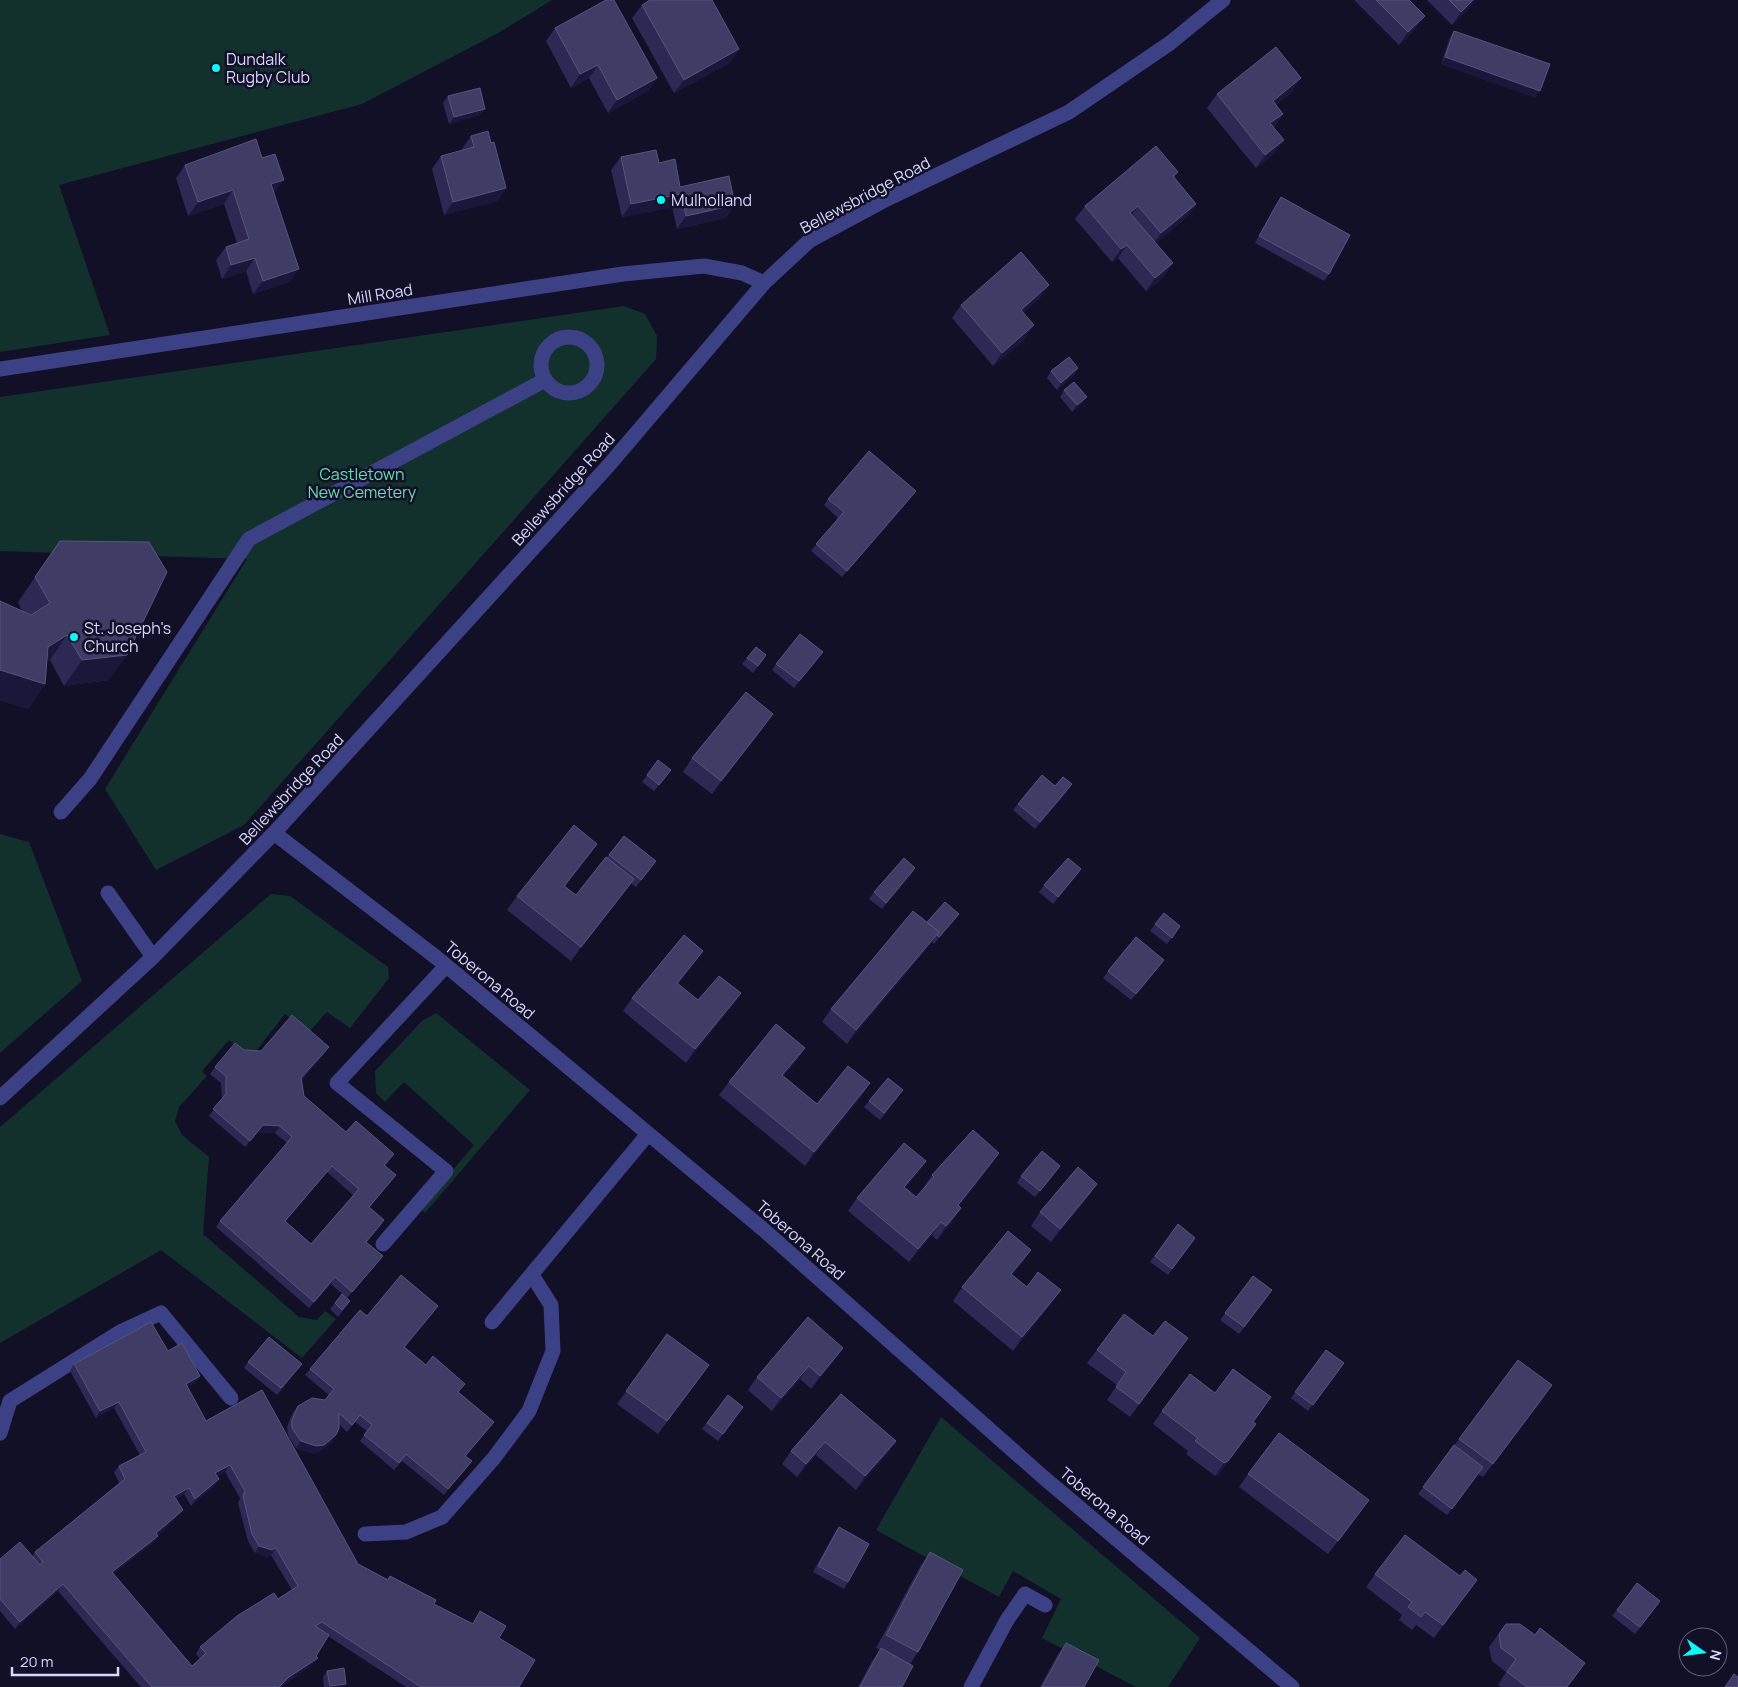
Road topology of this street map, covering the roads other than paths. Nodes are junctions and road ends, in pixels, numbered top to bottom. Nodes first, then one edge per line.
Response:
1 (1223, 0) edge
2 (764, 283) junction
3 (0, 369) edge
4 (545, 380) dead end
5 (61, 812) dead end
6 (274, 833) junction
7 (108, 893) dead end
8 (153, 957) junction
9 (446, 966) junction
10 (0, 1098) edge
11 (648, 1134) junction
12 (383, 1244) dead end
13 (532, 1274) junction
14 (492, 1322) dead end
15 (231, 1398) dead end
16 (0, 1434) edge
17 (365, 1534) dead end
18 (1045, 1605) dead end
19 (971, 1687) edge
20 (1292, 1687) edge

1 - 2 street, Bellewsbridge Road
2 - 3 street, Mill Road
2 - 6 street, Bellewsbridge Road
4 - 5 street
6 - 8 street, Bellewsbridge Road
6 - 9 street, Toberona Road
7 - 8 street
8 - 10 street, Bellewsbridge Road
9 - 11 street, Toberona Road
9 - 12 street
11 - 13 street
11 - 20 street, Toberona Road
13 - 14 street
13 - 17 street
15 - 16 street
18 - 19 street

